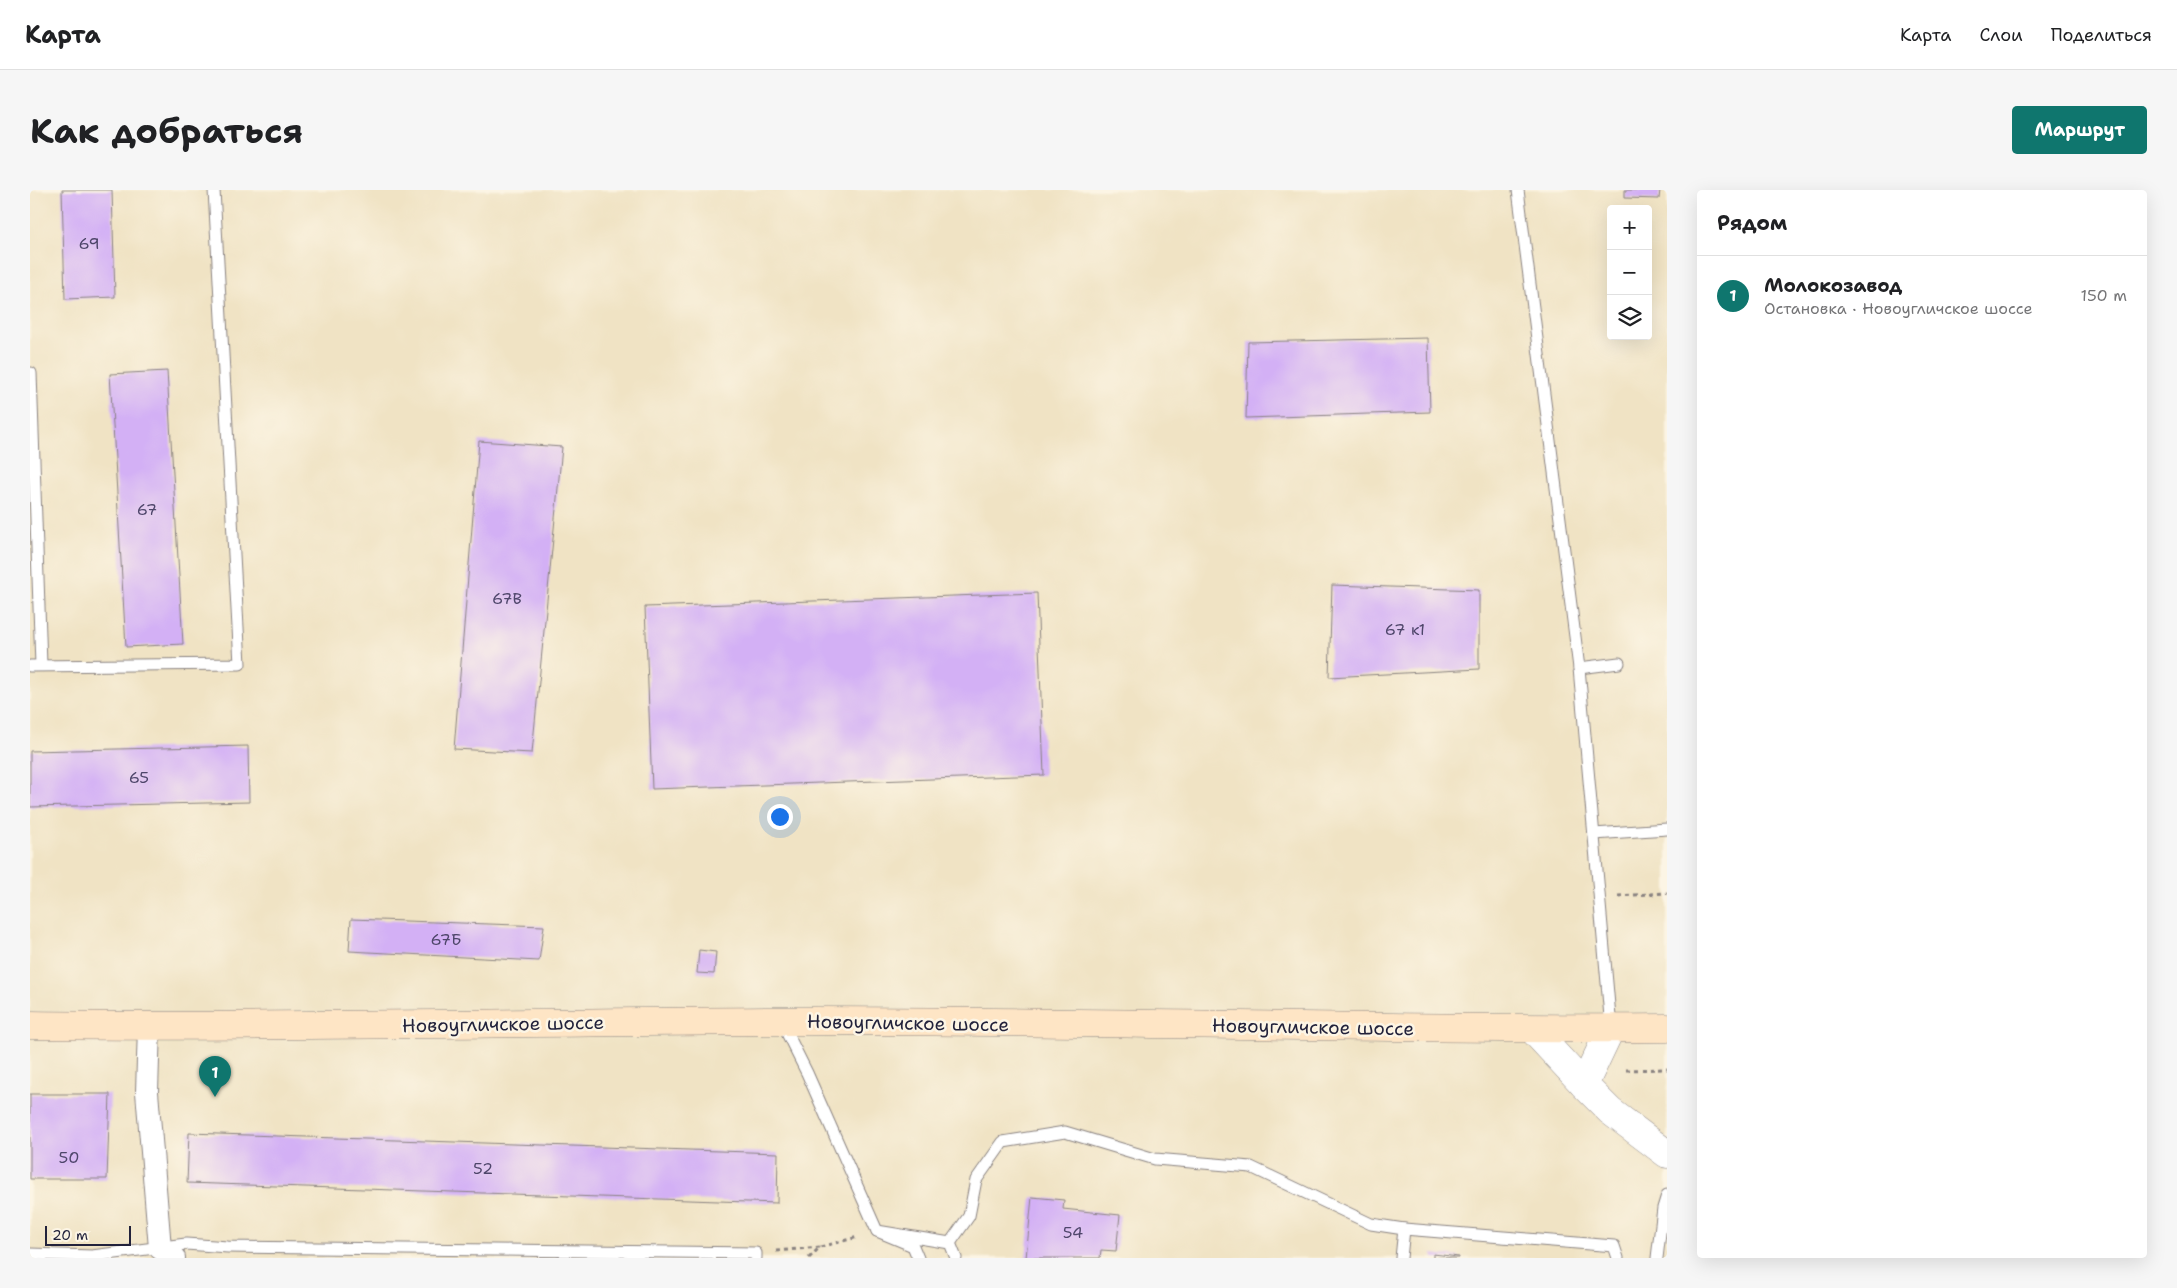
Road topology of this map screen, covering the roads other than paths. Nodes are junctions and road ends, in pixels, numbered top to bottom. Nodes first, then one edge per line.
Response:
1 (214, 190) edge
2 (1518, 190) edge
3 (31, 373) dead end
4 (1619, 663) dead end
5 (35, 665) edge
6 (1579, 668) junction
7 (1667, 829) edge
8 (1594, 834) junction
9 (781, 1021) junction
10 (30, 1025) edge
11 (149, 1026) junction
12 (1611, 1028) junction
13 (1667, 1028) edge
14 (1532, 1029) junction
15 (1584, 1085) junction
16 (1667, 1154) edge
17 (1667, 1195) edge
18 (1404, 1229) junction
19 (877, 1231) junction
20 (950, 1243) junction
21 (167, 1253) edge
22 (30, 1254) edge
23 (729, 1255) edge
24 (756, 1255) edge
25 (918, 1258) edge
26 (956, 1258) edge
27 (1401, 1258) edge
28 (1618, 1258) edge
29 (1657, 1258) edge

1 - 5 lane
2 - 6 lane
3 - 5 lane
4 - 6 lane
6 - 8 lane
7 - 8 lane
8 - 12 lane
9 - 11 main road, Новоугличское шоссе
9 - 14 main road, Новоугличское шоссе
9 - 19 lane
10 - 11 main road, Новоугличское шоссе
11 - 21 street
12 - 13 main road, Новоугличское шоссе
12 - 14 main road, Новоугличское шоссе
12 - 15 street
14 - 15 street
15 - 16 street
17 - 29 lane
18 - 20 lane
18 - 27 lane
18 - 28 lane
19 - 20 lane
19 - 25 lane
20 - 26 lane
21 - 22 lane
21 - 23 lane
23 - 24 lane

